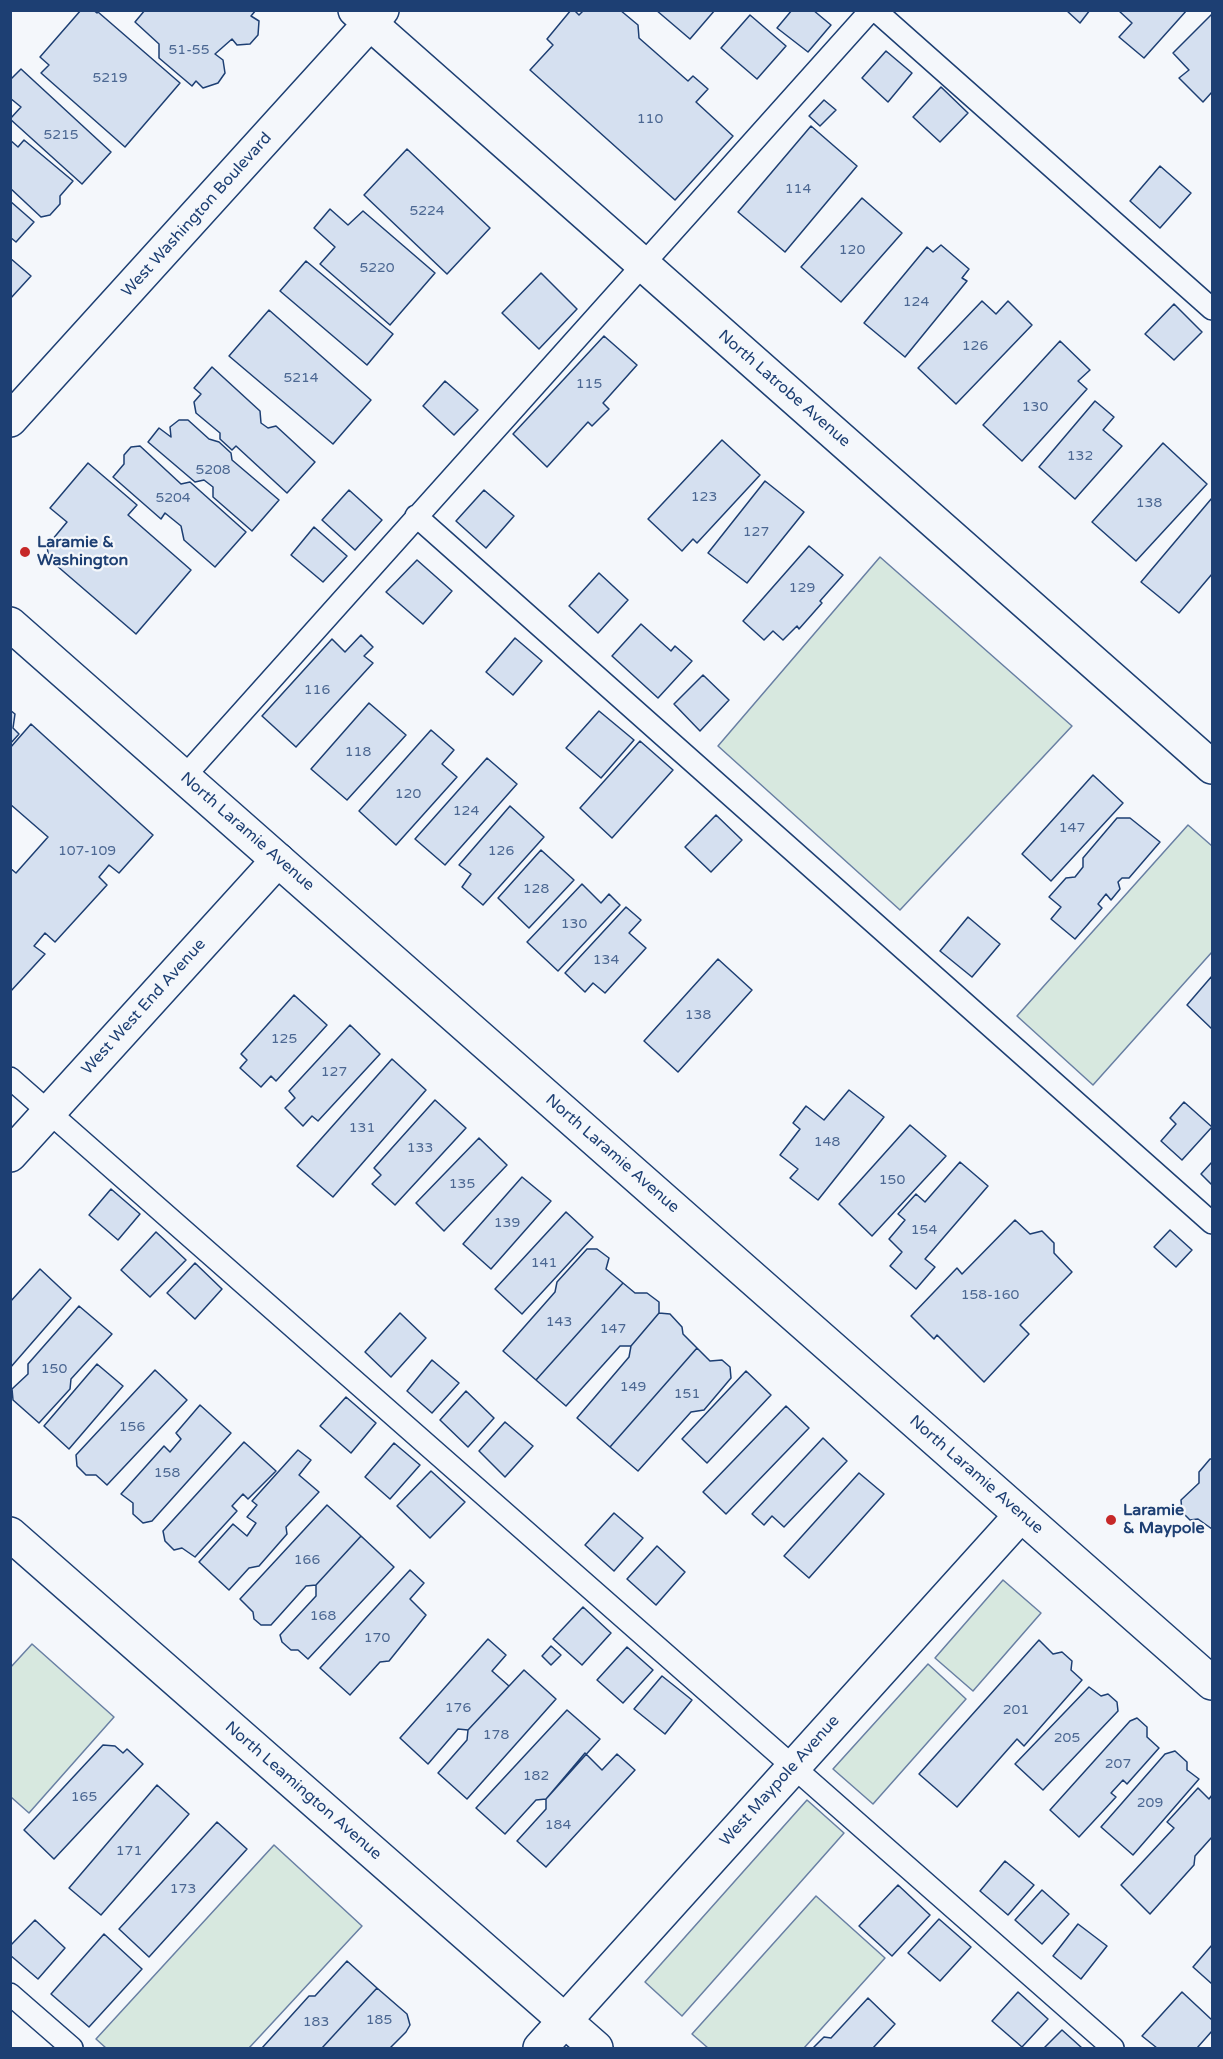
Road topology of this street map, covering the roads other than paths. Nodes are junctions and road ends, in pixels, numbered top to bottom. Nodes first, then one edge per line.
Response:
1 (873, 10) edge
2 (369, 15) edge
3 (642, 264) junction
4 (1212, 309) edge
5 (10, 420) edge
6 (416, 516) junction
7 (10, 624) edge
8 (1212, 767) edge
9 (184, 777) junction
10 (278, 860) junction
11 (10, 1078) edge
12 (49, 1112) junction
13 (10, 1155) edge
14 (1212, 1223) edge
15 (1021, 1515) junction
16 (10, 1534) edge
17 (1212, 1683) edge
18 (793, 1767) junction
19 (10, 1994) edge
20 (565, 2021) junction
21 (72, 2049) edge
22 (540, 2049) edge
23 (596, 2049) edge
24 (1113, 2049) edge

1 - 3 lane
1 - 4 lane
2 - 3 street, North Latrobe Avenue
2 - 5 street, West Washington Boulevard
3 - 6 lane
3 - 8 street, North Latrobe Avenue
6 - 9 lane
6 - 14 lane
7 - 9 street, North Laramie Avenue
9 - 10 street, North Laramie Avenue
10 - 12 street, West West End Avenue
10 - 15 street, North Laramie Avenue
11 - 12 lane
12 - 13 street, West West End Avenue
12 - 18 lane
15 - 17 street, North Laramie Avenue
15 - 18 street, West Maypole Avenue
16 - 20 street, North Leamington Avenue
18 - 20 street, West Maypole Avenue
18 - 24 lane
19 - 21 lane
20 - 22 street, West Maypole Avenue
20 - 23 street, North Leamington Avenue

